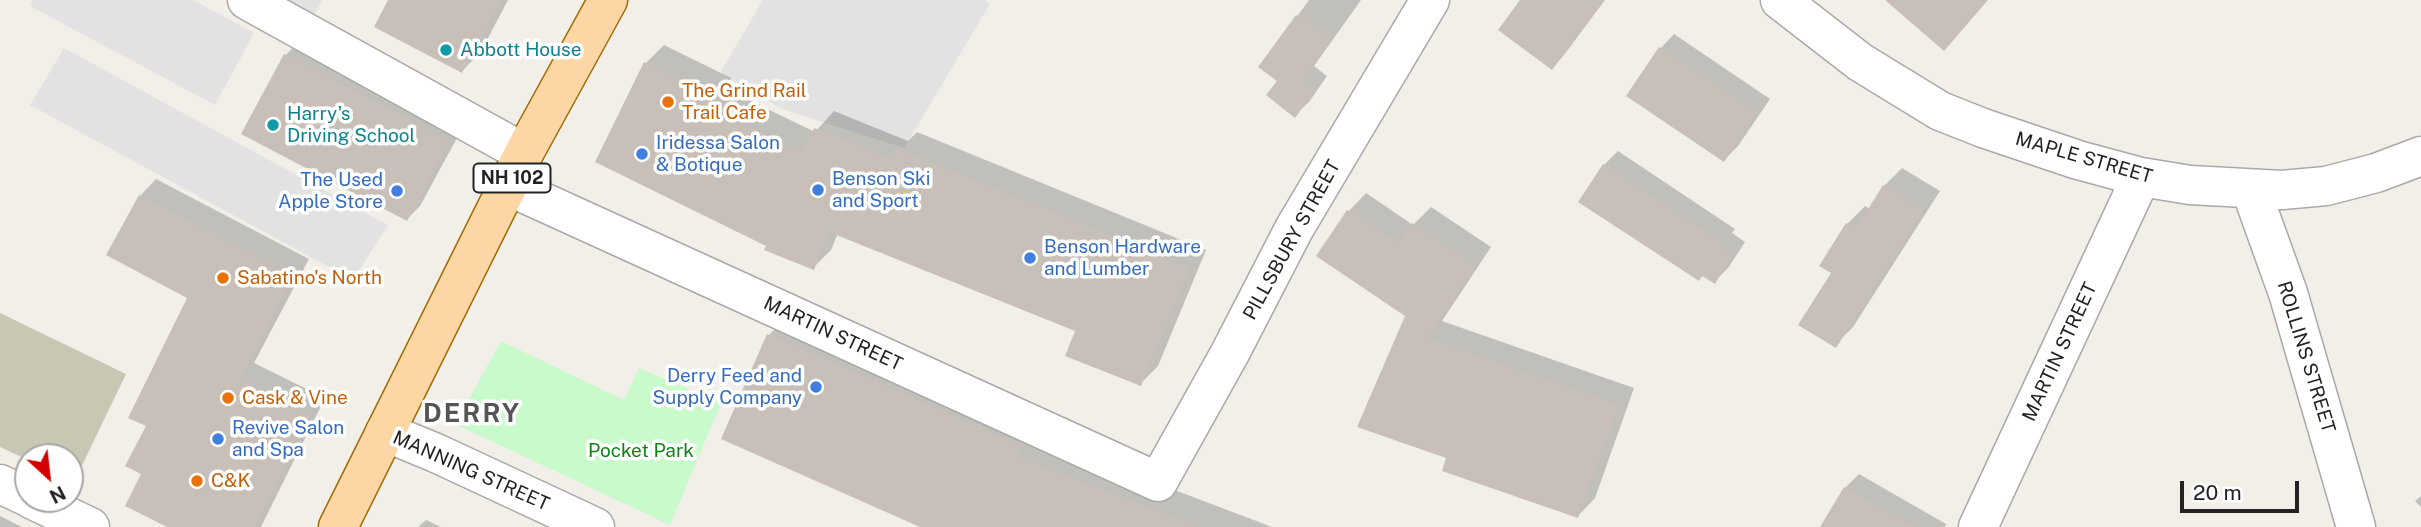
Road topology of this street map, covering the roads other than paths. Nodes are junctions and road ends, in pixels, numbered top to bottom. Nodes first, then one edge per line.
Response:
1 (247, 0) edge
2 (608, 0) edge
3 (1430, 0) edge
4 (1780, 0) edge
5 (2421, 156) edge
6 (516, 169) junction
7 (2141, 177) junction
8 (2251, 190) junction
9 (385, 432) junction
10 (1158, 482) joint
11 (61, 513) edge
12 (90, 527) edge
13 (338, 527) edge
14 (595, 527) edge
15 (1979, 527) edge
16 (2356, 527) edge

1 - 6 street, MARTIN STREET
2 - 6 main road, NH 102
3 - 10 street, PILLSBURY STREET
4 - 7 street, MAPLE STREET
5 - 8 street, MAPLE STREET
6 - 9 main road, NH 102
6 - 10 street, MARTIN STREET
7 - 8 street, MAPLE STREET
7 - 15 street, MARTIN STREET
8 - 16 street, ROLLINS STREET
9 - 13 main road, NH 102
9 - 14 street, MANNING STREET
11 - 12 street

